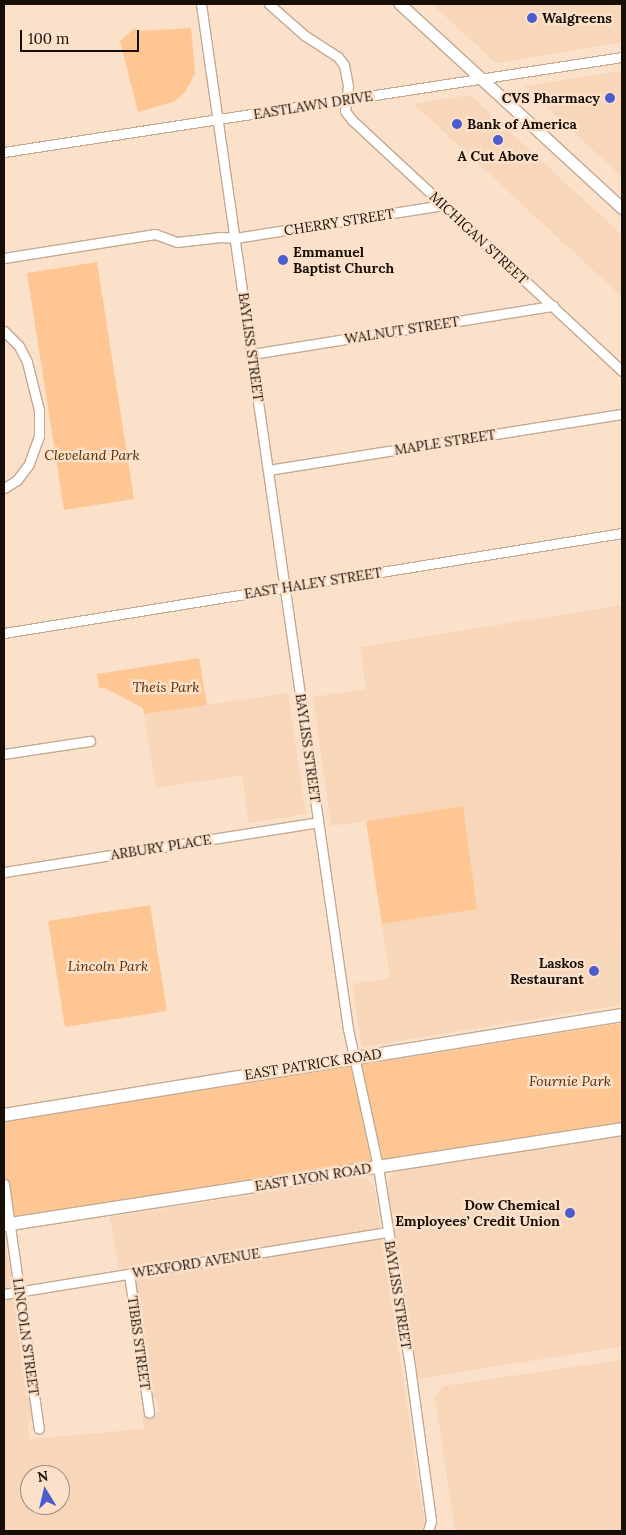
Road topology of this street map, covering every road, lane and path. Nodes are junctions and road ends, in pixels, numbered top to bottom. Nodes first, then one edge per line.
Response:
1 (201, 4) edge
2 (269, 4) edge
3 (400, 4) edge
4 (622, 57) edge
5 (482, 80) junction
6 (346, 100) junction
7 (217, 120) junction
8 (4, 152) edge
9 (443, 205) junction
10 (622, 208) edge
11 (235, 238) junction
12 (4, 258) edge
13 (553, 306) junction
14 (4, 331) edge
15 (252, 354) junction
16 (622, 371) edge
17 (622, 414) edge
18 (268, 470) junction
19 (4, 488) edge
20 (622, 533) edge
21 (284, 588) junction
22 (4, 633) edge
23 (90, 741) dead end
24 (4, 754) edge
25 (318, 822) junction
26 (4, 872) edge
27 (622, 1015) edge
28 (352, 1057) junction
29 (4, 1115) edge
30 (622, 1129) edge
31 (378, 1167) junction
32 (4, 1184) edge
33 (7, 1225) edge
34 (388, 1232) junction
35 (129, 1274) junction
36 (19, 1291) junction
37 (4, 1294) edge
38 (149, 1413) dead end
39 (39, 1429) dead end
40 (428, 1531) edge

1 - 7 street, BAYLISS STREET
2 - 6 street, MICHIGAN STREET
3 - 5 main road
4 - 5 street, EASTLAWN DRIVE
5 - 6 street, EASTLAWN DRIVE
5 - 10 main road
6 - 7 street, EASTLAWN DRIVE
6 - 9 street, MICHIGAN STREET
7 - 8 street, EASTLAWN DRIVE
7 - 11 street, BAYLISS STREET
9 - 11 street, CHERRY STREET
9 - 13 street, MICHIGAN STREET
11 - 12 street, CHERRY STREET
11 - 15 street, BAYLISS STREET
13 - 15 street, WALNUT STREET
13 - 16 street, MICHIGAN STREET
14 - 19 street
15 - 18 street, BAYLISS STREET
17 - 18 street, MAPLE STREET
18 - 21 street, BAYLISS STREET
20 - 21 street, EAST HALEY STREET
21 - 22 street, EAST HALEY STREET
21 - 25 street, BAYLISS STREET
23 - 24 street
25 - 26 street, ARBURY PLACE
25 - 28 street, BAYLISS STREET
27 - 28 highway, EAST PATRICK ROAD
28 - 29 highway, EAST PATRICK ROAD
28 - 31 street, BAYLISS STREET
30 - 31 highway, EAST LYON ROAD
31 - 33 highway, EAST LYON ROAD
31 - 34 street, BAYLISS STREET
32 - 33 street, LINCOLN STREET
33 - 36 street, LINCOLN STREET
34 - 35 street, WEXFORD AVENUE
34 - 40 street, BAYLISS STREET
35 - 36 street, WEXFORD AVENUE
35 - 38 street, TIBBS STREET
36 - 37 street, WEXFORD AVENUE
36 - 39 street, LINCOLN STREET

